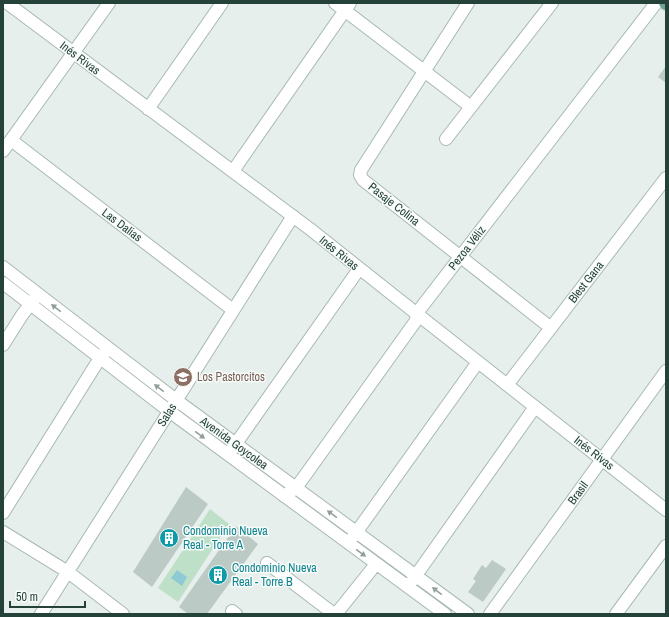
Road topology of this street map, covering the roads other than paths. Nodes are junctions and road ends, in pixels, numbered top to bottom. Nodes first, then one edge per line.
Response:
1 (7, 3) edge
2 (109, 3) edge
3 (222, 3) edge
4 (335, 3) edge
5 (468, 3) edge
6 (552, 3) edge
7 (656, 3) edge
8 (348, 7) edge
9 (74, 53) junction
10 (424, 72) junction
11 (471, 107) junction
12 (148, 109) junction
13 (446, 139) dead end
14 (11, 140) junction
15 (3, 151) edge
16 (233, 172) junction
17 (666, 178) edge
18 (293, 216) junction
19 (461, 257) junction
20 (3, 267) edge
21 (360, 269) junction
22 (3, 283) edge
23 (38, 294) junction
24 (30, 304) junction
25 (233, 310) junction
26 (418, 315) junction
27 (551, 328) junction
28 (3, 345) edge
29 (104, 353) junction
30 (478, 362) junction
31 (666, 371) edge
32 (507, 385) junction
33 (176, 400) junction
34 (535, 407) junction
35 (169, 411) junction
36 (236, 444) junction
37 (228, 455) junction
38 (602, 460) junction
39 (296, 488) junction
40 (284, 496) junction
41 (666, 510) edge
42 (3, 513) edge
43 (3, 532) edge
44 (356, 532) junction
45 (348, 544) junction
46 (666, 546) edge
47 (267, 563) dead end
48 (376, 564) junction
49 (68, 572) junction
50 (416, 575) junction
51 (408, 587) junction
52 (111, 610) edge
53 (41, 614) edge
54 (123, 614) edge
55 (335, 614) edge
56 (445, 614) edge
57 (468, 614) edge
58 (490, 614) edge
59 (616, 614) edge

1 - 9 street, Inés Rivas
2 - 9 street
3 - 12 street
4 - 8 street
5 - 10 street, Pasaje Colina
6 - 11 street
7 - 19 street, Pezoa Véliz
8 - 10 street
8 - 16 street
9 - 12 street, Inés Rivas
9 - 14 street
10 - 11 street
10 - 19 street, Pasaje Colina
11 - 13 street
12 - 16 street, Inés Rivas
14 - 15 street
14 - 25 street, Las Dalias
16 - 18 street, Inés Rivas
17 - 27 street, Blest Gana
18 - 21 street, Inés Rivas
18 - 25 street, Salas
19 - 26 street, Pezoa Véliz
19 - 27 street, Pasaje Colina
20 - 23 street, Avenida Goycolea
21 - 26 street, Inés Rivas
21 - 36 street
22 - 24 street, Avenida Goycolea
23 - 24 street
29 -> 23 street, Avenida Goycolea
24 - 28 street
24 - 29 street, Avenida Goycolea
25 - 33 street, Salas
26 - 30 street, Inés Rivas
26 - 39 street, Pezoa Véliz
27 - 32 street, Blest Gana
33 -> 29 street, Avenida Goycolea
29 - 35 street, Avenida Goycolea
29 - 42 street
30 - 32 street, Inés Rivas
30 - 44 street
31 - 38 street, Brasil
32 - 34 street, Inés Rivas
33 - 35 street, Salas
33 - 36 street, Avenida Goycolea
34 - 38 street, Inés Rivas
34 - 50 street
35 -> 37 street, Avenida Goycolea
35 - 49 street, Salas
36 - 37 street
36 - 39 street, Avenida Goycolea
37 - 40 street, Avenida Goycolea
38 - 41 street, Inés Rivas
38 - 58 street, Brasil
39 - 40 street, Pezoa Véliz
44 -> 39 street, Avenida Goycolea
40 - 45 street, Avenida Goycolea
43 - 49 street
44 - 45 street
44 - 50 street, Avenida Goycolea
45 -> 48 street, Avenida Goycolea
46 - 59 street
47 - 55 street
48 - 51 street, Avenida Goycolea
48 - 55 street
49 - 52 street
49 - 53 street, Salas
50 - 51 street
57 -> 50 street, Avenida Goycolea
51 - 56 street, Avenida Goycolea
52 - 54 street

